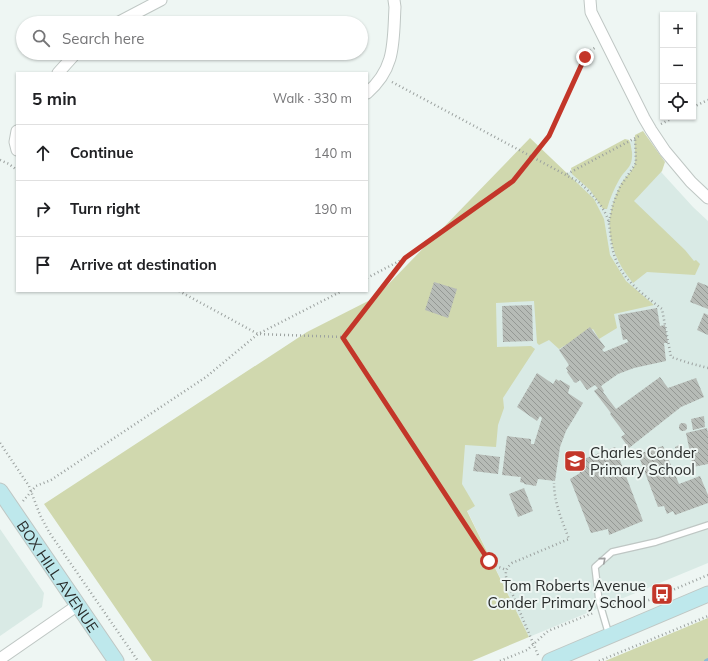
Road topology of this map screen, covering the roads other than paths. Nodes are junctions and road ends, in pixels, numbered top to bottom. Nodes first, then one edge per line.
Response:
1 (160, 0) edge
2 (394, 0) edge
3 (590, 0) edge
4 (130, 16) edge
5 (70, 60) edge
6 (59, 72) edge
7 (368, 92) edge
8 (708, 198) edge
9 (0, 491) edge
10 (708, 525) edge
11 (708, 594) edge
12 (78, 605) junction
13 (610, 636) junction
14 (0, 659) edge
15 (116, 661) edge
16 (550, 661) edge

1 - 4 street
2 - 7 street
3 - 8 street
5 - 6 street
9 - 12 street, BOX HILL AVENUE
13 -> 10 lane
11 - 13 street
12 - 14 street
12 - 15 street, BOX HILL AVENUE
13 - 16 street

